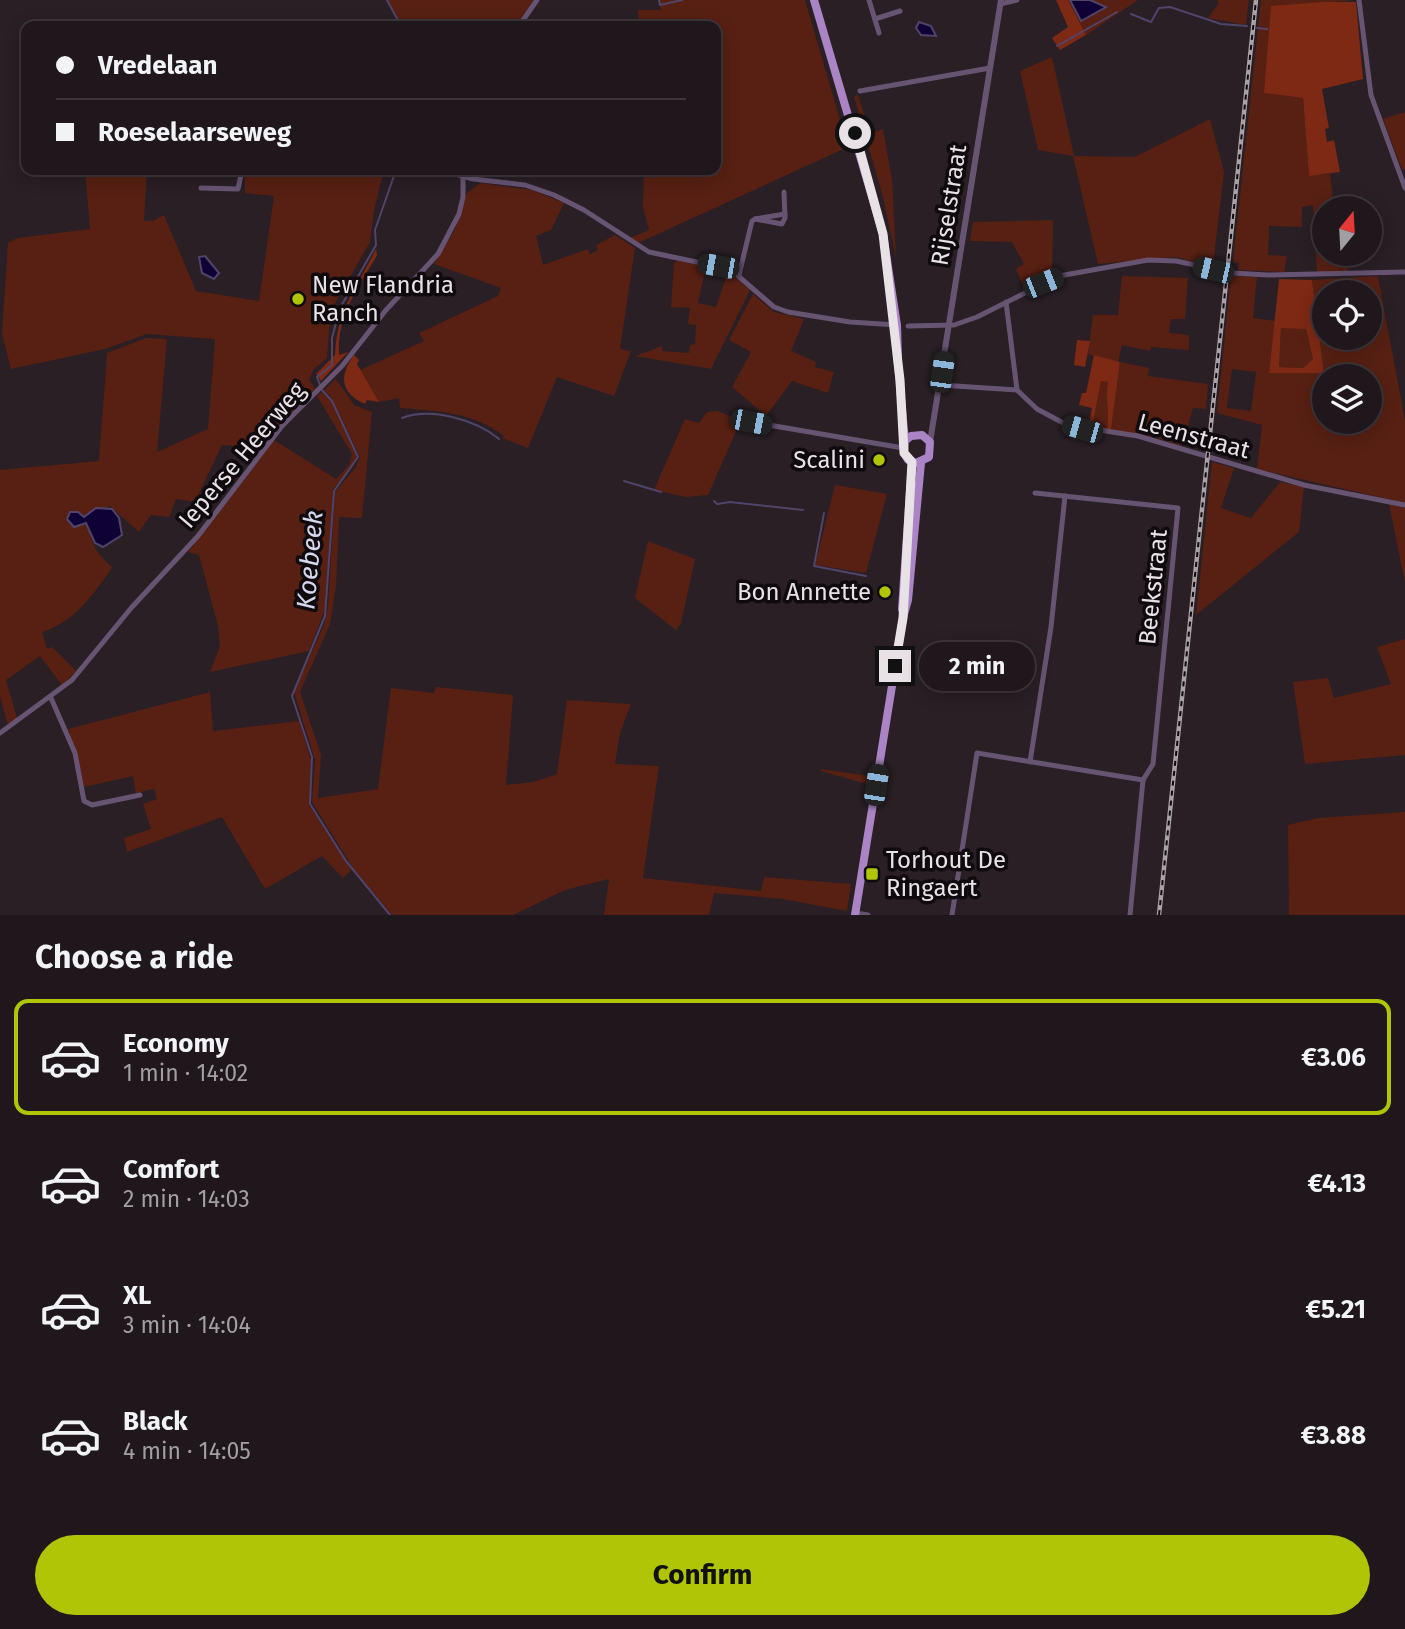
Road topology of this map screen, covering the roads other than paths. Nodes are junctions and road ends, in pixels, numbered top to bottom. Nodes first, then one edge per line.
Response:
1 (537, 0) edge
2 (814, 0) edge
3 (869, 0) edge
4 (1017, 0) edge
5 (1359, 0) edge
6 (1001, 2) edge
7 (900, 11) dead end
8 (875, 19) junction
9 (522, 21) edge
10 (880, 33) dead end
11 (990, 68) junction
12 (860, 92) dead end
13 (241, 175) edge
14 (464, 175) edge
15 (473, 175) edge
16 (201, 188) dead end
17 (1405, 188) edge
18 (784, 192) dead end
19 (1405, 272) edge
20 (739, 275) junction
21 (1006, 302) junction
22 (894, 325) junction
23 (908, 326) dead end
24 (949, 326) junction
25 (940, 385) junction
26 (1017, 390) junction
27 (935, 412) junction
28 (903, 415) junction
29 (751, 422) dead end
30 (919, 435) junction
31 (930, 442) junction
32 (904, 445) junction
33 (912, 462) junction
34 (921, 463) junction
35 (1035, 493) dead end
36 (1065, 496) junction
37 (1405, 505) edge
38 (903, 618) junction
39 (51, 698) junction
40 (0, 733) edge
41 (1030, 762) junction
42 (1143, 780) junction
43 (139, 795) dead end
44 (855, 914) edge
45 (867, 915) edge
46 (951, 915) edge
47 (1130, 915) edge

1 - 9 street
2 - 22 main road
3 - 8 street
4 - 6 street, Rijselstraat
5 - 17 street
6 - 11 street, Rijselstraat
7 - 8 street
8 - 10 street
11 - 12 street
11 - 24 street, Rijselstraat
13 - 16 street
14 - 39 street, Ieperse Heerweg
15 - 20 street
18 - 20 street
19 - 21 street
20 - 22 street
21 - 24 street
21 - 26 street
22 - 28 main road
23 - 24 street
24 - 25 street, Rijselstraat
25 - 26 street
25 - 27 street, Rijselstraat
26 - 37 street, Leenstraat
27 - 30 street, Rijselstraat
27 - 31 street, Rijselstraat
28 - 30 main road
28 - 32 main road
29 - 32 street
30 - 31 main road
30 - 32 main road
31 - 34 main road
32 - 33 main road
33 - 34 main road
33 - 38 main road
34 - 38 main road
35 - 36 street, Beekstraat
36 - 41 street
36 - 42 street, Beekstraat
38 - 44 main road
39 - 40 street, Ieperse Heerweg
39 - 43 street
41 - 42 street
41 - 46 street
42 - 47 street
44 - 45 street

